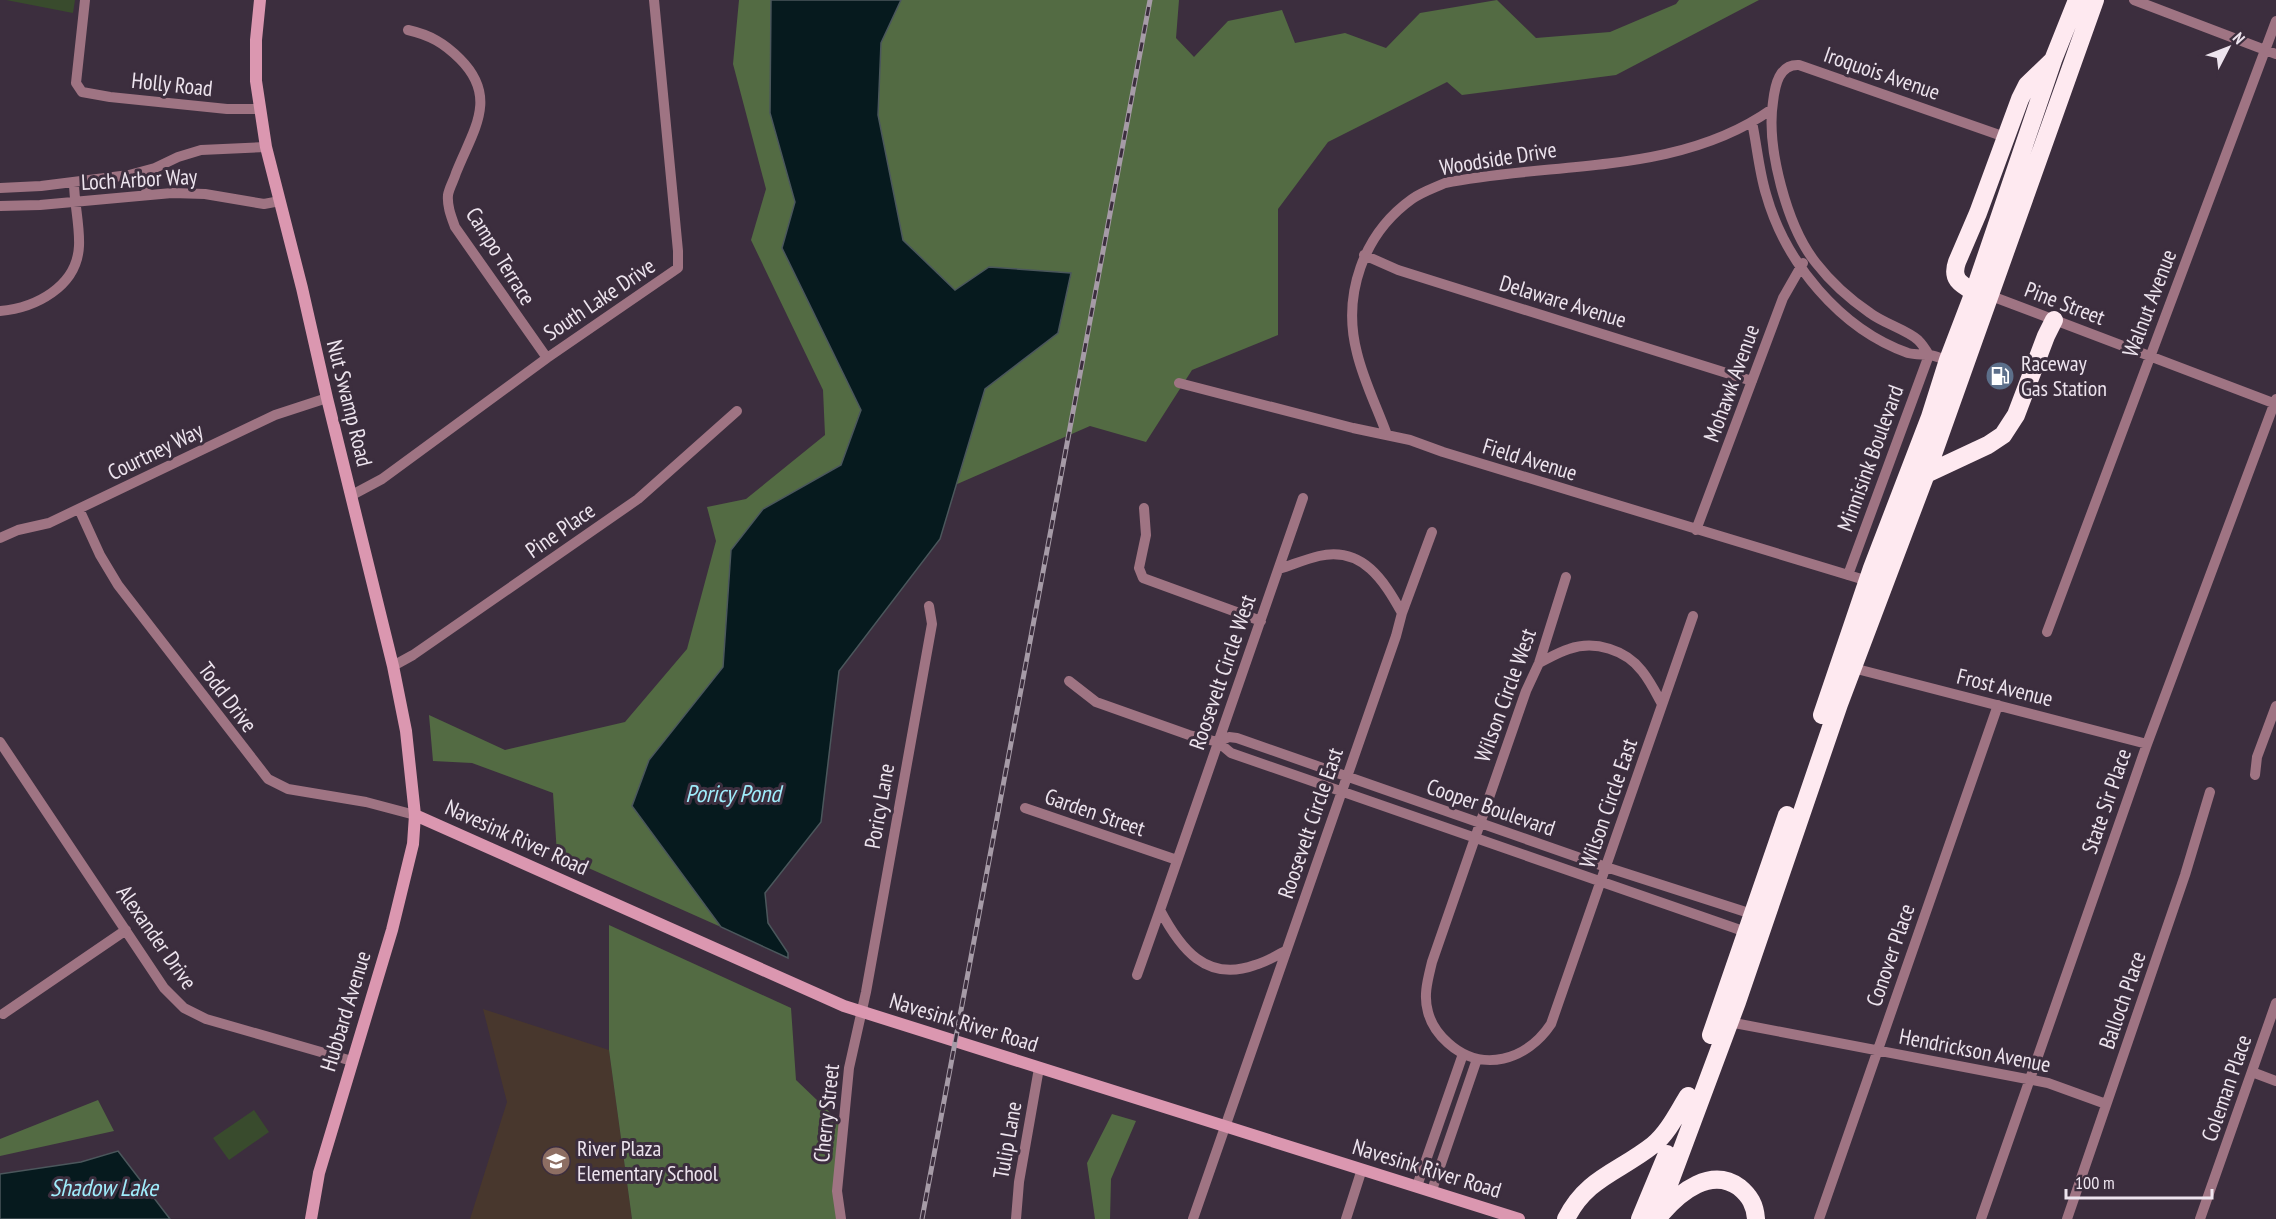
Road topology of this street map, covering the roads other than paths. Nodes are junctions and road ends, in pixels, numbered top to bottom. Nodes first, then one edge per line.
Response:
1 (85, 0) edge
2 (260, 0) edge
3 (654, 0) edge
4 (2077, 0) edge
5 (2095, 0) edge
6 (2134, 0) edge
7 (2276, 21) edge
8 (408, 30) dead end
9 (2271, 52) edge
10 (2054, 60) junction
11 (259, 109) junction
12 (1772, 109) junction
13 (1752, 122) junction
14 (2006, 137) junction
15 (266, 147) junction
16 (144, 172) junction
17 (74, 182) junction
18 (0, 188) edge
19 (147, 195) junction
20 (280, 201) junction
21 (76, 202) junction
22 (0, 206) edge
23 (1364, 255) junction
24 (1812, 256) junction
25 (1800, 265) junction
26 (1982, 293) junction
27 (0, 311) edge
28 (2054, 320) junction
29 (1929, 355) junction
30 (2150, 356) junction
31 (547, 358) junction
32 (1948, 360) junction
33 (1752, 381) junction
34 (1179, 383) dead end
35 (327, 398) junction
36 (2275, 402) edge
37 (737, 411) dead end
38 (1387, 435) junction
39 (1926, 474) junction
40 (352, 495) junction
41 (1303, 498) dead end
42 (1144, 508) dead end
43 (79, 509) junction
44 (1696, 530) junction
45 (1432, 532) dead end
46 (0, 538) edge
47 (1279, 569) junction
48 (1848, 575) junction
49 (1566, 577) dead end
50 (1868, 581) junction
51 (929, 606) dead end
52 (1402, 613) junction
53 (1694, 616) dead end
54 (1261, 621) junction
55 (2047, 632) dead end
56 (1539, 663) junction
57 (393, 666) junction
58 (1853, 668) junction
59 (1069, 681) dead end
60 (1662, 704) junction
61 (1998, 705) junction
62 (2276, 706) edge
63 (1218, 741) junction
64 (0, 742) edge
65 (2147, 744) junction
66 (2255, 775) dead end
67 (1347, 777) junction
68 (1342, 791) junction
69 (2210, 792) dead end
70 (1025, 808) dead end
71 (415, 815) junction
72 (1480, 824) junction
73 (1475, 838) junction
74 (1177, 860) junction
75 (1606, 867) junction
76 (1601, 882) junction
77 (1160, 910) junction
78 (1752, 914) junction
79 (126, 930) junction
80 (1746, 932) junction
81 (1286, 951) junction
82 (1137, 975) dead end
83 (2276, 1003) edge
84 (861, 1011) junction
85 (1, 1018) edge
86 (1729, 1022) junction
87 (1878, 1051) junction
88 (1463, 1054) junction
89 (1477, 1059) junction
90 (352, 1061) junction
91 (1039, 1068) junction
92 (2252, 1071) junction
93 (2030, 1079) junction
94 (2276, 1082) edge
95 (1688, 1096) junction
96 (2106, 1104) junction
97 (1225, 1126) junction
98 (1362, 1169) junction
99 (1417, 1186) junction
100 (1432, 1190) junction
101 (1487, 1214) edge
102 (311, 1219) edge
103 (841, 1219) edge
104 (1016, 1219) edge
105 (1193, 1219) edge
106 (1346, 1219) edge
107 (1519, 1219) edge
108 (1566, 1219) edge
109 (1640, 1219) edge
110 (1657, 1219) edge
111 (1756, 1219) edge
112 (1819, 1219) edge
113 (1981, 1219) edge
114 (2067, 1219) edge
115 (2201, 1219) edge

1 - 11 street, Holly Road
2 - 11 main road, Nut Swamp Road
3 - 31 street, South Lake Drive
4 - 10 highway
5 - 26 highway
6 - 9 street
7 - 9 street, Walnut Avenue
8 - 31 street, Campo Terrace
9 - 30 street, Walnut Avenue
10 - 14 highway
10 - 26 highway
11 - 15 main road, Nut Swamp Road
12 - 13 street, Woodside Drive
12 - 14 street, Iroquois Avenue
12 - 24 street
13 - 23 street, Woodside Drive
13 - 25 street
14 - 26 highway
15 - 16 street, Loch Arbor Way
15 - 20 main road, Nut Swamp Road
16 - 17 street, Loch Arbor Way
16 - 19 street
17 - 18 street, Loch Arbor Way
17 - 21 street
19 - 20 street, Loch Arbor Way
19 - 21 street, Loch Arbor Way
20 - 35 main road, Nut Swamp Road
21 - 22 street, Loch Arbor Way
21 - 27 street
23 - 33 street, Delaware Avenue
23 - 38 street, Woodside Drive
24 - 25 street, Mohawk Avenue
24 - 29 street
25 - 29 street
25 - 33 street, Mohawk Avenue
26 - 28 street, Pine Street
26 - 32 highway
26 - 39 highway
28 - 30 street, Pine Street
28 - 39 highway
29 - 32 street
29 - 48 street, Minnisink Boulevard
30 - 36 street, Pine Street
30 - 55 street, Walnut Avenue
31 - 40 street, South Lake Drive
32 - 50 highway
33 - 44 street, Mohawk Avenue
34 - 38 street, Field Avenue
35 - 40 main road, Nut Swamp Road
35 - 43 street, Courtney Way
36 - 65 street, State Sir Place
37 - 57 street, Pine Place
38 - 44 street, Field Avenue
39 - 58 highway
40 - 57 main road, Nut Swamp Road
41 - 47 street, Roosevelt Circle West
42 - 54 street
43 - 46 street, Courtney Way
43 - 71 street, Todd Drive
44 - 48 street, Field Avenue
45 - 52 street, Roosevelt Circle East
47 - 52 street
47 - 54 street, Roosevelt Circle West
48 - 50 street, Field Avenue
49 - 56 street, Wilson Circle West
50 - 78 highway
51 - 84 street, Poricy Lane
52 - 67 street, Roosevelt Circle East
53 - 60 street, Wilson Circle East
54 - 63 street, Roosevelt Circle West
56 - 60 street
56 - 72 street, Wilson Circle West
57 - 71 main road, Nut Swamp Road
58 - 61 street, Frost Avenue
58 - 86 highway
59 - 63 street, Cooper Boulevard
60 - 75 street, Wilson Circle East
61 - 65 street, Frost Avenue
61 - 87 street, Conover Place
62 - 66 street
63 - 67 street, Cooper Boulevard
63 - 68 street, Cooper Boulevard
63 - 74 street, Roosevelt Circle West
64 - 79 street, Alexander Drive
65 - 93 street, State Sir Place
67 - 68 street, Roosevelt Circle East
67 - 72 street, Cooper Boulevard
68 - 73 street, Cooper Boulevard
68 - 81 street, Roosevelt Circle East
69 - 96 street, Balloch Place
70 - 74 street, Garden Street
71 - 84 main road, Navesink River Road
71 - 90 main road, Hubbard Avenue
72 - 73 street, Wilson Circle West
72 - 75 street, Cooper Boulevard
73 - 76 street, Cooper Boulevard
73 - 88 street, Wilson Circle West
74 - 77 street, Roosevelt Circle West
75 - 76 street, Wilson Circle East
75 - 78 street, Cooper Boulevard
76 - 80 street, Cooper Boulevard
76 - 89 street, Wilson Circle East
77 - 81 street
77 - 82 street
78 - 80 highway
79 - 85 street
79 - 90 street, Alexander Drive
80 - 95 highway
81 - 97 street, Roosevelt Circle East
83 - 92 street, Coleman Place
84 - 91 main road, Navesink River Road
84 - 103 street, Cherry Street
86 - 87 street, Hendrickson Avenue
86 - 110 highway
87 - 93 street, Hendrickson Avenue
87 - 112 street, Conover Place
88 - 89 street
88 - 99 street
89 - 100 street
90 - 102 main road, Hubbard Avenue
91 - 97 main road, Navesink River Road
91 - 104 street, Tulip Lane
92 - 94 street
92 - 115 street, Coleman Place
93 - 96 street, Hendrickson Avenue
93 - 113 street, State Sir Place
95 - 108 highway
95 - 109 highway
96 - 114 street, Balloch Place
97 - 98 main road, Navesink River Road
97 - 105 street, Roosevelt Circle East
98 - 99 main road, Navesink River Road
98 - 106 street
99 - 100 main road, Navesink River Road
100 - 101 main road, Navesink River Road
101 - 107 main road, Navesink River Road
110 - 111 highway

